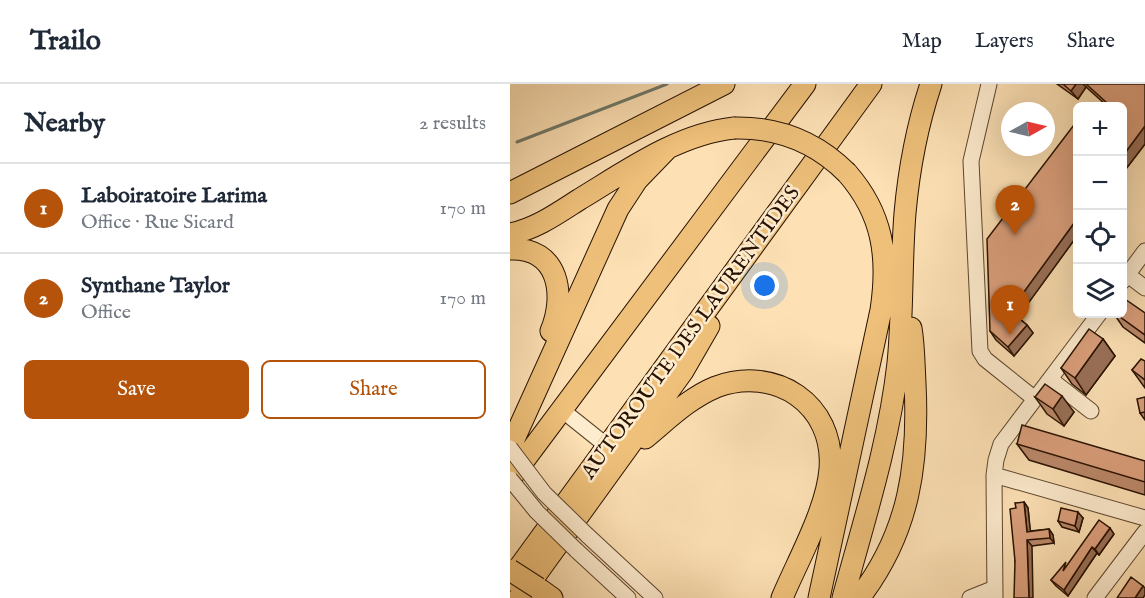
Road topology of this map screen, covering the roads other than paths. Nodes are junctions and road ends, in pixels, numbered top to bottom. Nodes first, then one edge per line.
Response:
1 (724, 84) edge
2 (805, 84) edge
3 (871, 84) edge
4 (931, 84) edge
5 (989, 84) edge
6 (666, 150) junction
7 (595, 151) junction
8 (510, 193) edge
9 (510, 210) edge
10 (510, 234) edge
11 (510, 249) edge
12 (1145, 251) edge
13 (902, 268) junction
14 (1127, 276) edge
15 (1127, 280) edge
16 (1145, 288) edge
17 (1102, 318) edge
18 (1050, 379) junction
19 (1035, 399) junction
20 (562, 410) junction
21 (1091, 411) dead end
22 (510, 424) edge
23 (510, 448) edge
24 (614, 453) junction
25 (993, 475) junction
26 (510, 479) edge
27 (1145, 518) edge
28 (1145, 532) edge
29 (510, 570) edge
30 (510, 580) edge
31 (510, 585) edge
32 (995, 593) edge
33 (539, 595) edge
34 (849, 597) edge
35 (519, 598) edge
36 (628, 598) edge
37 (655, 598) edge
38 (782, 598) edge
39 (819, 598) edge
40 (970, 598) edge
41 (1095, 598) edge

1 - 7 highway
2 - 20 highway
3 - 24 highway, AUTOROUTE DES LAURENTIDES
4 - 13 highway
5 - 19 street
6 - 10 highway
6 - 23 highway
6 - 39 highway, bridge
7 - 8 highway
7 - 9 highway
11 - 22 highway
12 - 14 street
13 - 34 highway
13 - 34 highway
15 - 16 street
17 - 18 street
18 - 19 street
18 - 21 street
19 - 25 street
20 - 24 street
20 - 26 highway
23 - 37 street, bridge
24 - 30 highway, AUTOROUTE DES LAURENTIDES
24 - 35 highway
24 - 38 highway
25 - 27 street
25 - 32 street
26 - 36 street, bridge
28 - 41 street
29 - 33 highway, bridge
31 - 33 highway
32 - 40 street

